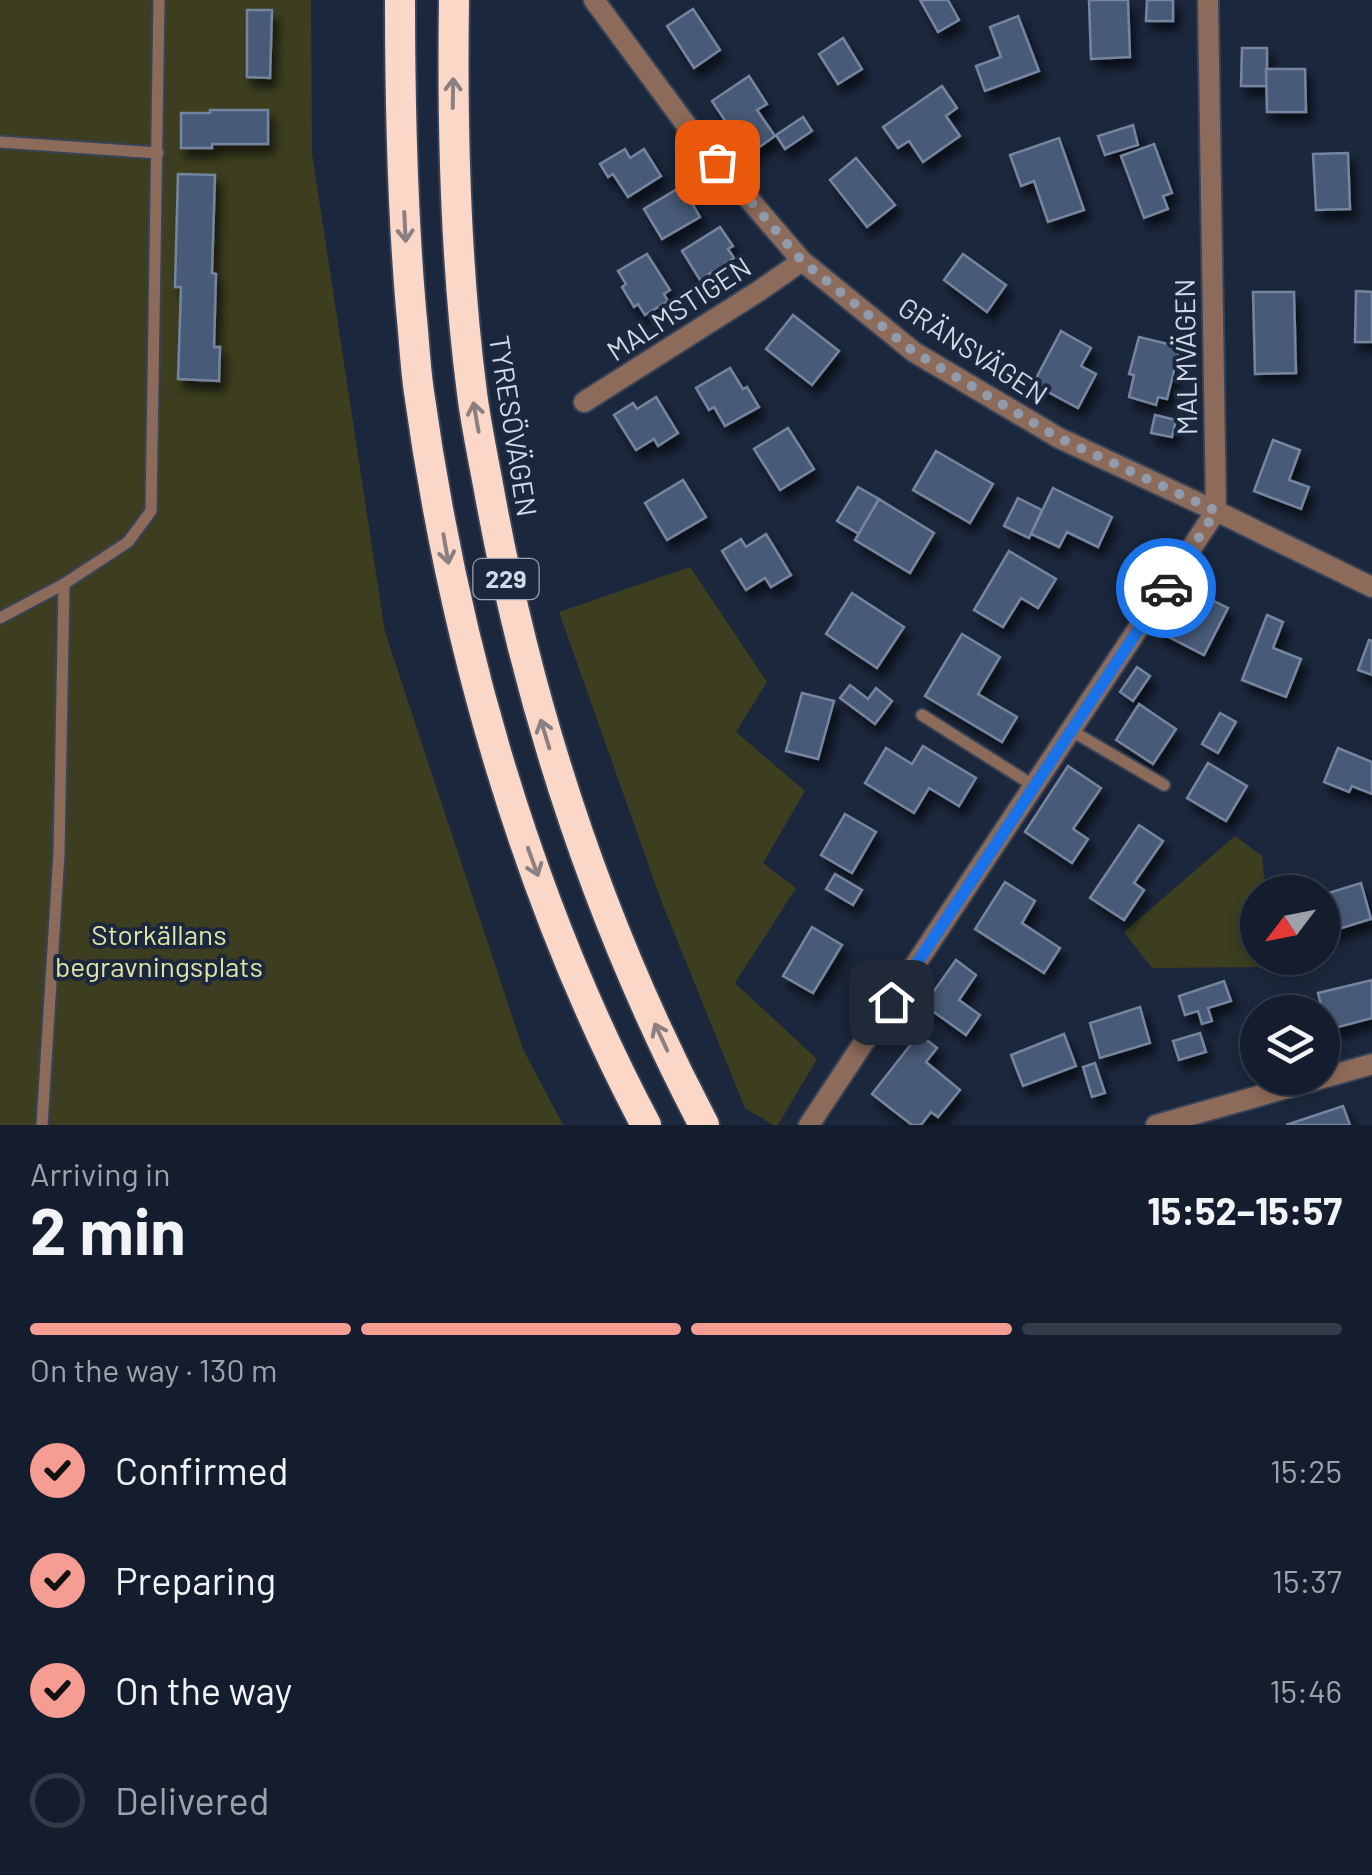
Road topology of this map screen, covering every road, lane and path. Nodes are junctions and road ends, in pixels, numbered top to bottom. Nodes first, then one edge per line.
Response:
1 (159, 0) edge
2 (400, 0) edge
3 (454, 0) edge
4 (594, 0) edge
5 (1208, 0) edge
6 (0, 142) edge
7 (158, 153) junction
8 (802, 261) junction
9 (584, 402) dead end
10 (1216, 511) junction
11 (64, 584) junction
12 (1372, 588) edge
13 (0, 618) edge
14 (922, 715) dead end
15 (1072, 731) junction
16 (1164, 785) dead end
17 (1034, 786) junction
18 (1372, 1064) edge
19 (42, 1125) edge
20 (646, 1125) edge
21 (704, 1125) edge
22 (809, 1125) edge
23 (1156, 1125) edge

1 - 7 lane
2 -> 20 highway, 229
21 -> 3 highway, TYRESÖVÄGEN / 229
4 - 8 street, GRÄNSVÄGEN
5 - 10 street, MALMVÄGEN
6 - 7 lane
7 - 11 lane
8 - 9 street, MALMSTIGEN
8 - 10 street, GRÄNSVÄGEN
10 - 12 street, GRÄNSVÄGEN
10 - 15 street
11 - 13 lane
11 - 19 lane
14 - 17 lane
15 - 16 lane
15 - 17 street
17 - 22 street
18 - 23 street

